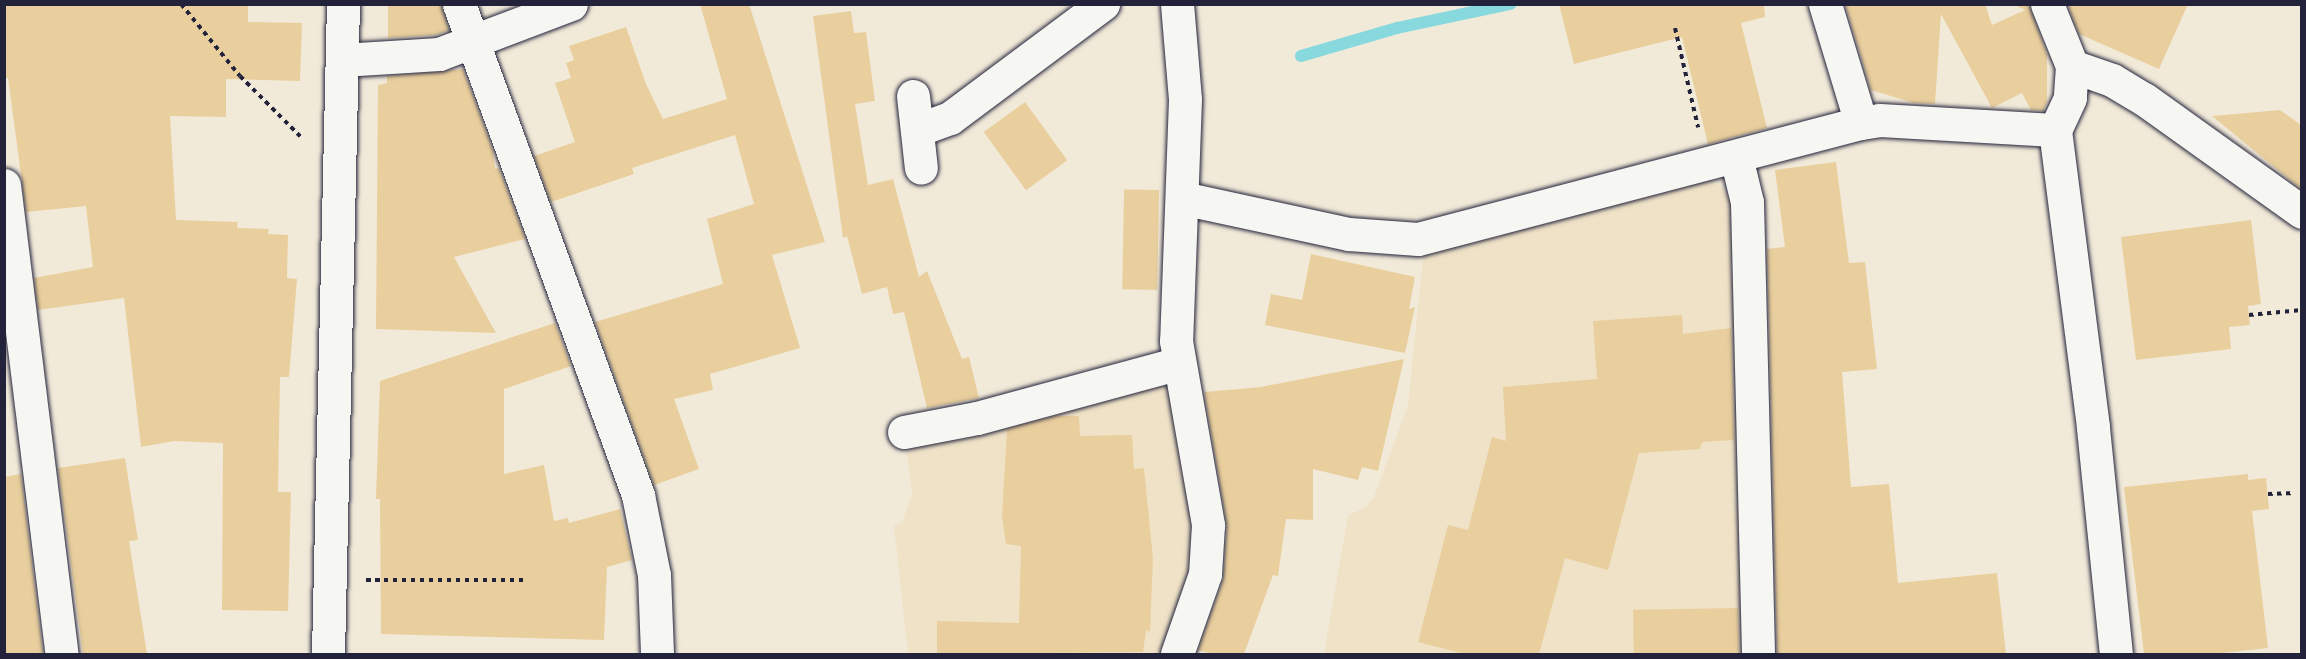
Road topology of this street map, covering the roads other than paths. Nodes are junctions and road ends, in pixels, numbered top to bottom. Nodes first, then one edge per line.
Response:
1 (343, 4) edge
2 (459, 4) edge
3 (571, 4) edge
4 (1103, 4) edge
5 (1177, 4) edge
6 (1825, 4) edge
7 (2047, 4) edge
8 (476, 43) junction
9 (342, 60) junction
10 (2072, 66) junction
11 (913, 96) dead end
12 (1861, 123) junction
13 (917, 130) junction
14 (2055, 130) junction
15 (1722, 161) junction
16 (921, 168) dead end
17 (4, 185) edge
18 (1182, 198) junction
19 (2301, 212) edge
20 (1179, 363) junction
21 (904, 432) dead end
22 (62, 654) edge
23 (328, 654) edge
24 (657, 654) edge
25 (1177, 654) edge
26 (1758, 654) edge
27 (2116, 654) edge

1 - 9 street
2 - 8 street
3 - 8 street
4 - 13 street
5 - 18 street
6 - 12 street
7 - 10 street
8 - 9 street
8 - 24 street
9 - 23 street
10 - 14 street
10 - 19 street
11 - 13 street
12 - 14 street
12 - 15 street
13 - 16 street
14 - 27 street
15 - 18 street
15 - 26 street
17 - 22 street
18 - 20 street
20 - 21 street
20 - 25 street

